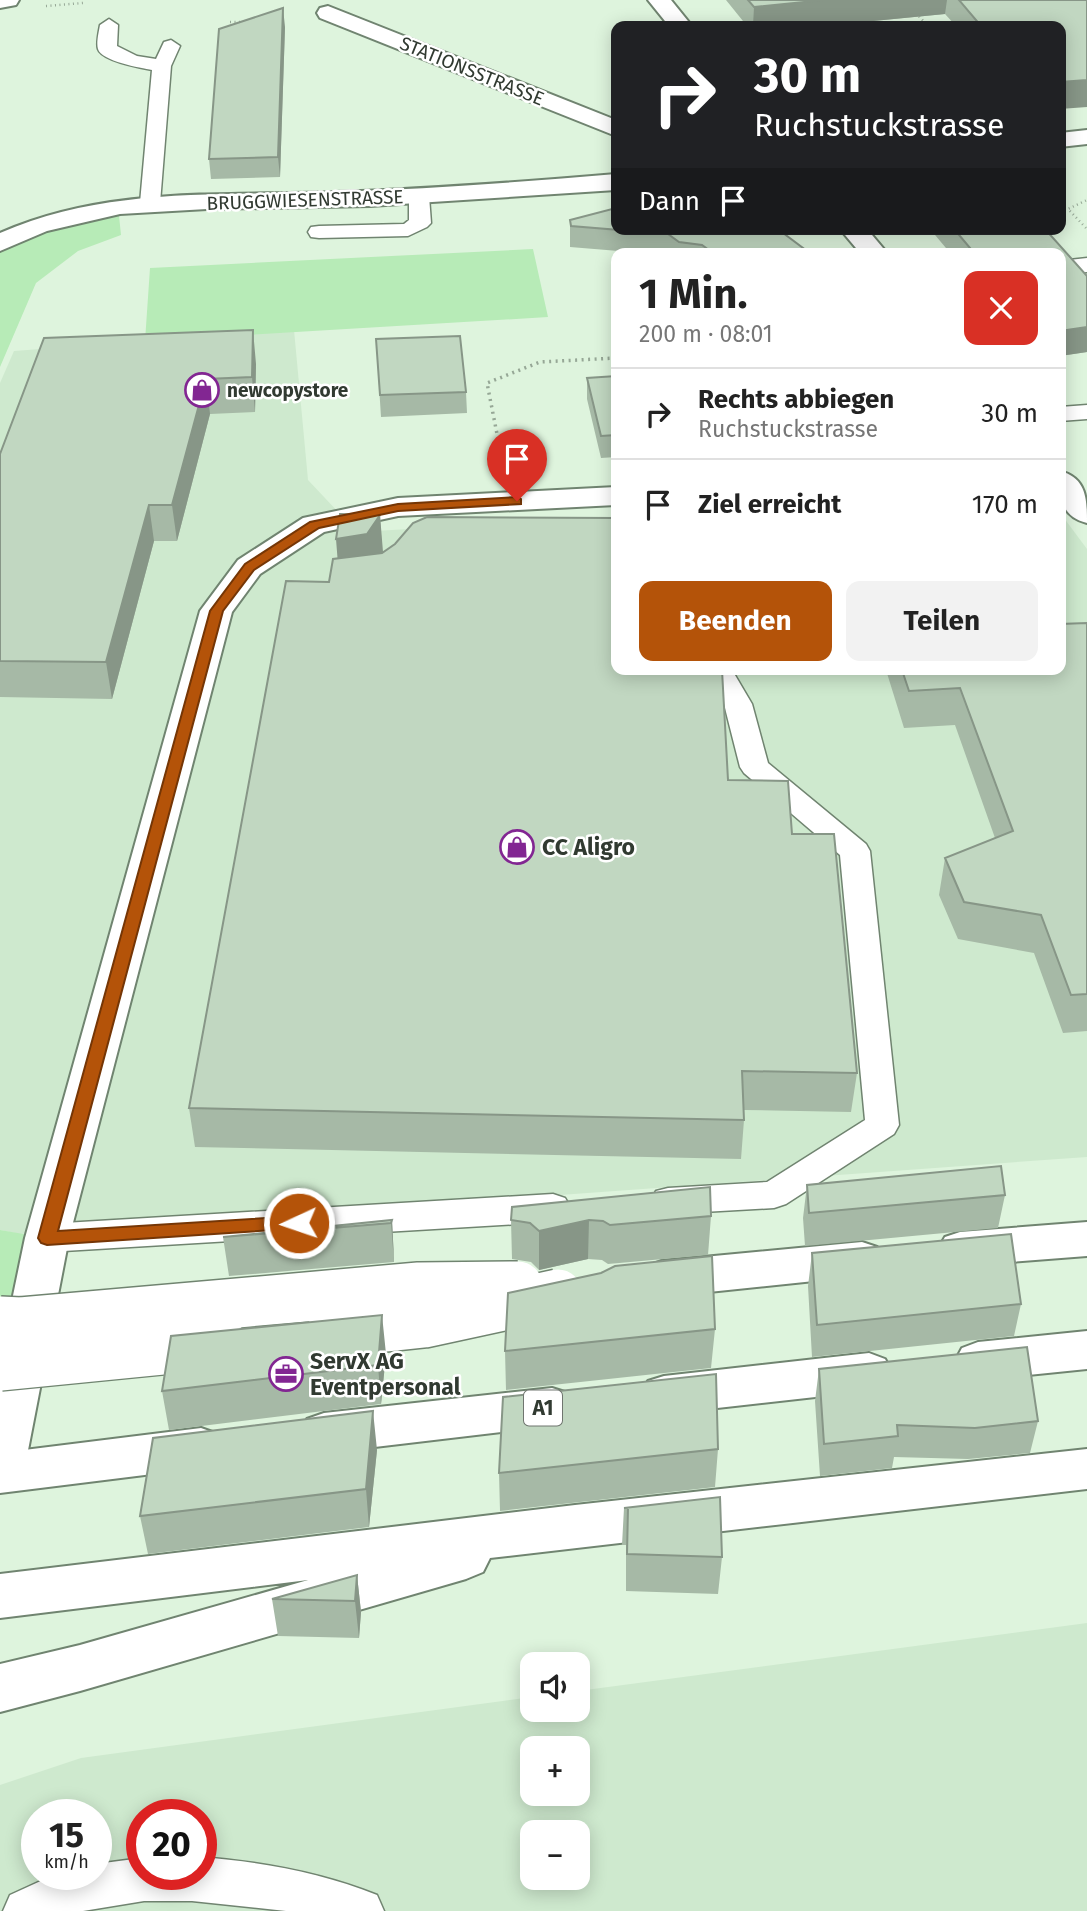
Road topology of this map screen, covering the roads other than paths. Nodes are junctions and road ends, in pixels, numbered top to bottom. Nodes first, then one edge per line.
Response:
1 (8, 0) edge
2 (659, 0) edge
3 (0, 1) edge
4 (328, 13) dead end
5 (677, 21) edge
6 (110, 25) dead end
7 (171, 46) dead end
8 (162, 66) junction
9 (611, 127) edge
10 (1087, 137) edge
11 (1066, 139) edge
12 (611, 182) edge
13 (419, 196) junction
14 (150, 204) junction
15 (319, 232) dead end
16 (0, 243) edge
17 (1087, 265) edge
18 (1066, 267) edge
19 (1087, 412) edge
20 (1066, 414) edge
21 (1066, 488) edge
22 (611, 496) edge
23 (1087, 514) edge
24 (721, 675) edge
25 (634, 1203) edge
26 (578, 1206) edge
27 (47, 1238) junction
28 (1087, 1238) edge
29 (608, 1285) junction
30 (0, 1321) edge
31 (1087, 1350) edge
32 (0, 1366) edge
33 (1087, 1469) edge
34 (0, 1472) edge
35 (575, 1526) junction
36 (0, 1596) edge
37 (0, 1688) edge
38 (26, 1911) edge
39 (361, 1911) edge

1 - 3 main road
2 - 5 main road
4 - 9 main road, STATIONSSTRASSE
6 - 8 lane
7 - 8 lane
8 - 14 lane
10 - 11 main road
12 - 13 main road, BRUGGWIESENSTRASSE
13 - 14 main road, BRUGGWIESENSTRASSE
13 - 15 lane
14 - 16 main road, BRUGGWIESENSTRASSE
17 - 18 lane
19 - 20 lane
21 - 23 main road
22 - 27 main road
24 - 25 lane
26 - 27 lane
27 - 34 main road
28 - 29 main road
29 - 30 main road, bridge
29 - 32 main road, bridge
31 - 34 main road, A1
33 - 35 main road
35 - 36 main road
35 - 37 main road
38 - 39 lane

